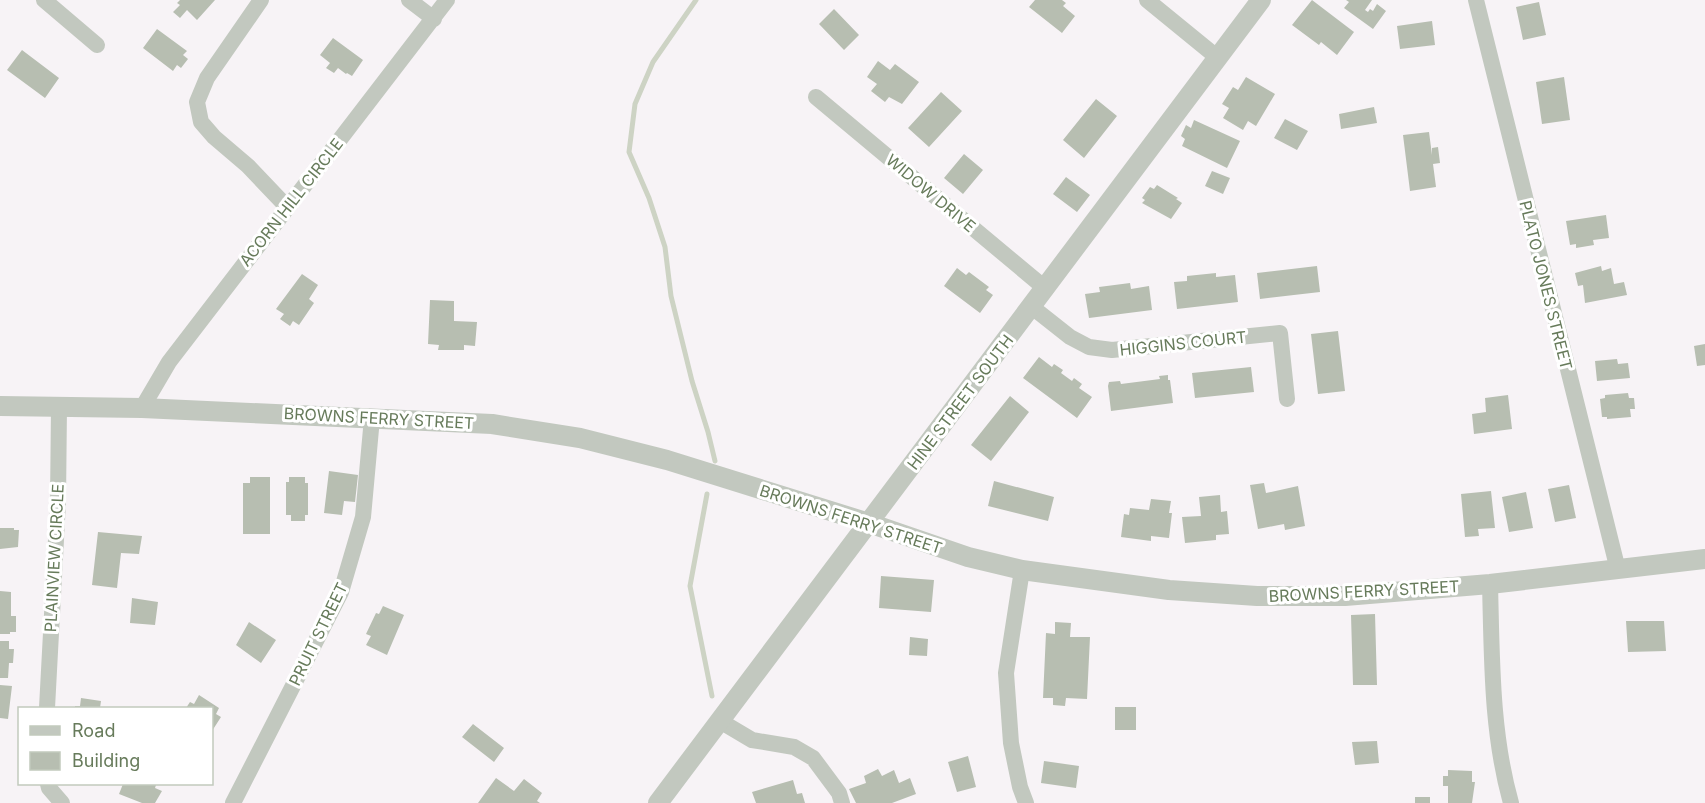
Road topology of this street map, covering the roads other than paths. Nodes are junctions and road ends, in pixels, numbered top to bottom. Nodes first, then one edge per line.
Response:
1 (44, 0) edge
2 (261, 0) edge
3 (410, 0) edge
4 (447, 0) edge
5 (1147, 0) edge
6 (1262, 0) edge
7 (1476, 0) edge
8 (434, 19) junction
9 (97, 45) dead end
10 (1218, 58) junction
11 (816, 97) dead end
12 (287, 207) junction
13 (1046, 289) junction
14 (1032, 307) junction
15 (1287, 399) dead end
16 (0, 406) edge
17 (59, 406) junction
18 (142, 408) junction
19 (372, 418) junction
20 (869, 523) junction
21 (1705, 559) edge
22 (1022, 570) junction
23 (1618, 570) junction
24 (1490, 585) junction
25 (47, 707) edge
26 (720, 721) junction
27 (48, 785) edge
28 (660, 802) edge
29 (62, 803) edge
30 (233, 803) edge
31 (842, 803) edge
32 (1026, 803) edge
33 (1511, 803) edge

1 - 9 street
2 - 12 street
3 - 8 street
4 - 8 street, ACORN HILL CIRCLE
5 - 10 street
6 - 10 street, HINE STREET SOUTH
7 - 23 street, PLATO JONES STREET
8 - 12 street, ACORN HILL CIRCLE
10 - 13 street, HINE STREET SOUTH
11 - 13 street, WIDOW DRIVE
12 - 18 street, ACORN HILL CIRCLE
13 - 14 street, HINE STREET SOUTH
14 - 15 street, HIGGINS COURT
14 - 20 street, HINE STREET SOUTH
16 - 17 street, BROWNS FERRY STREET
17 - 18 street, BROWNS FERRY STREET
17 - 25 street, PLAINVIEW CIRCLE
18 - 19 street, BROWNS FERRY STREET
19 - 20 street, BROWNS FERRY STREET
19 - 30 street, PRUIT STREET
20 - 22 street, BROWNS FERRY STREET
20 - 26 street, HINE STREET SOUTH
21 - 23 street, BROWNS FERRY STREET
22 - 24 street, BROWNS FERRY STREET
22 - 32 street
23 - 24 street, BROWNS FERRY STREET
24 - 33 street
26 - 28 street, HINE STREET SOUTH
26 - 31 street
27 - 29 street

